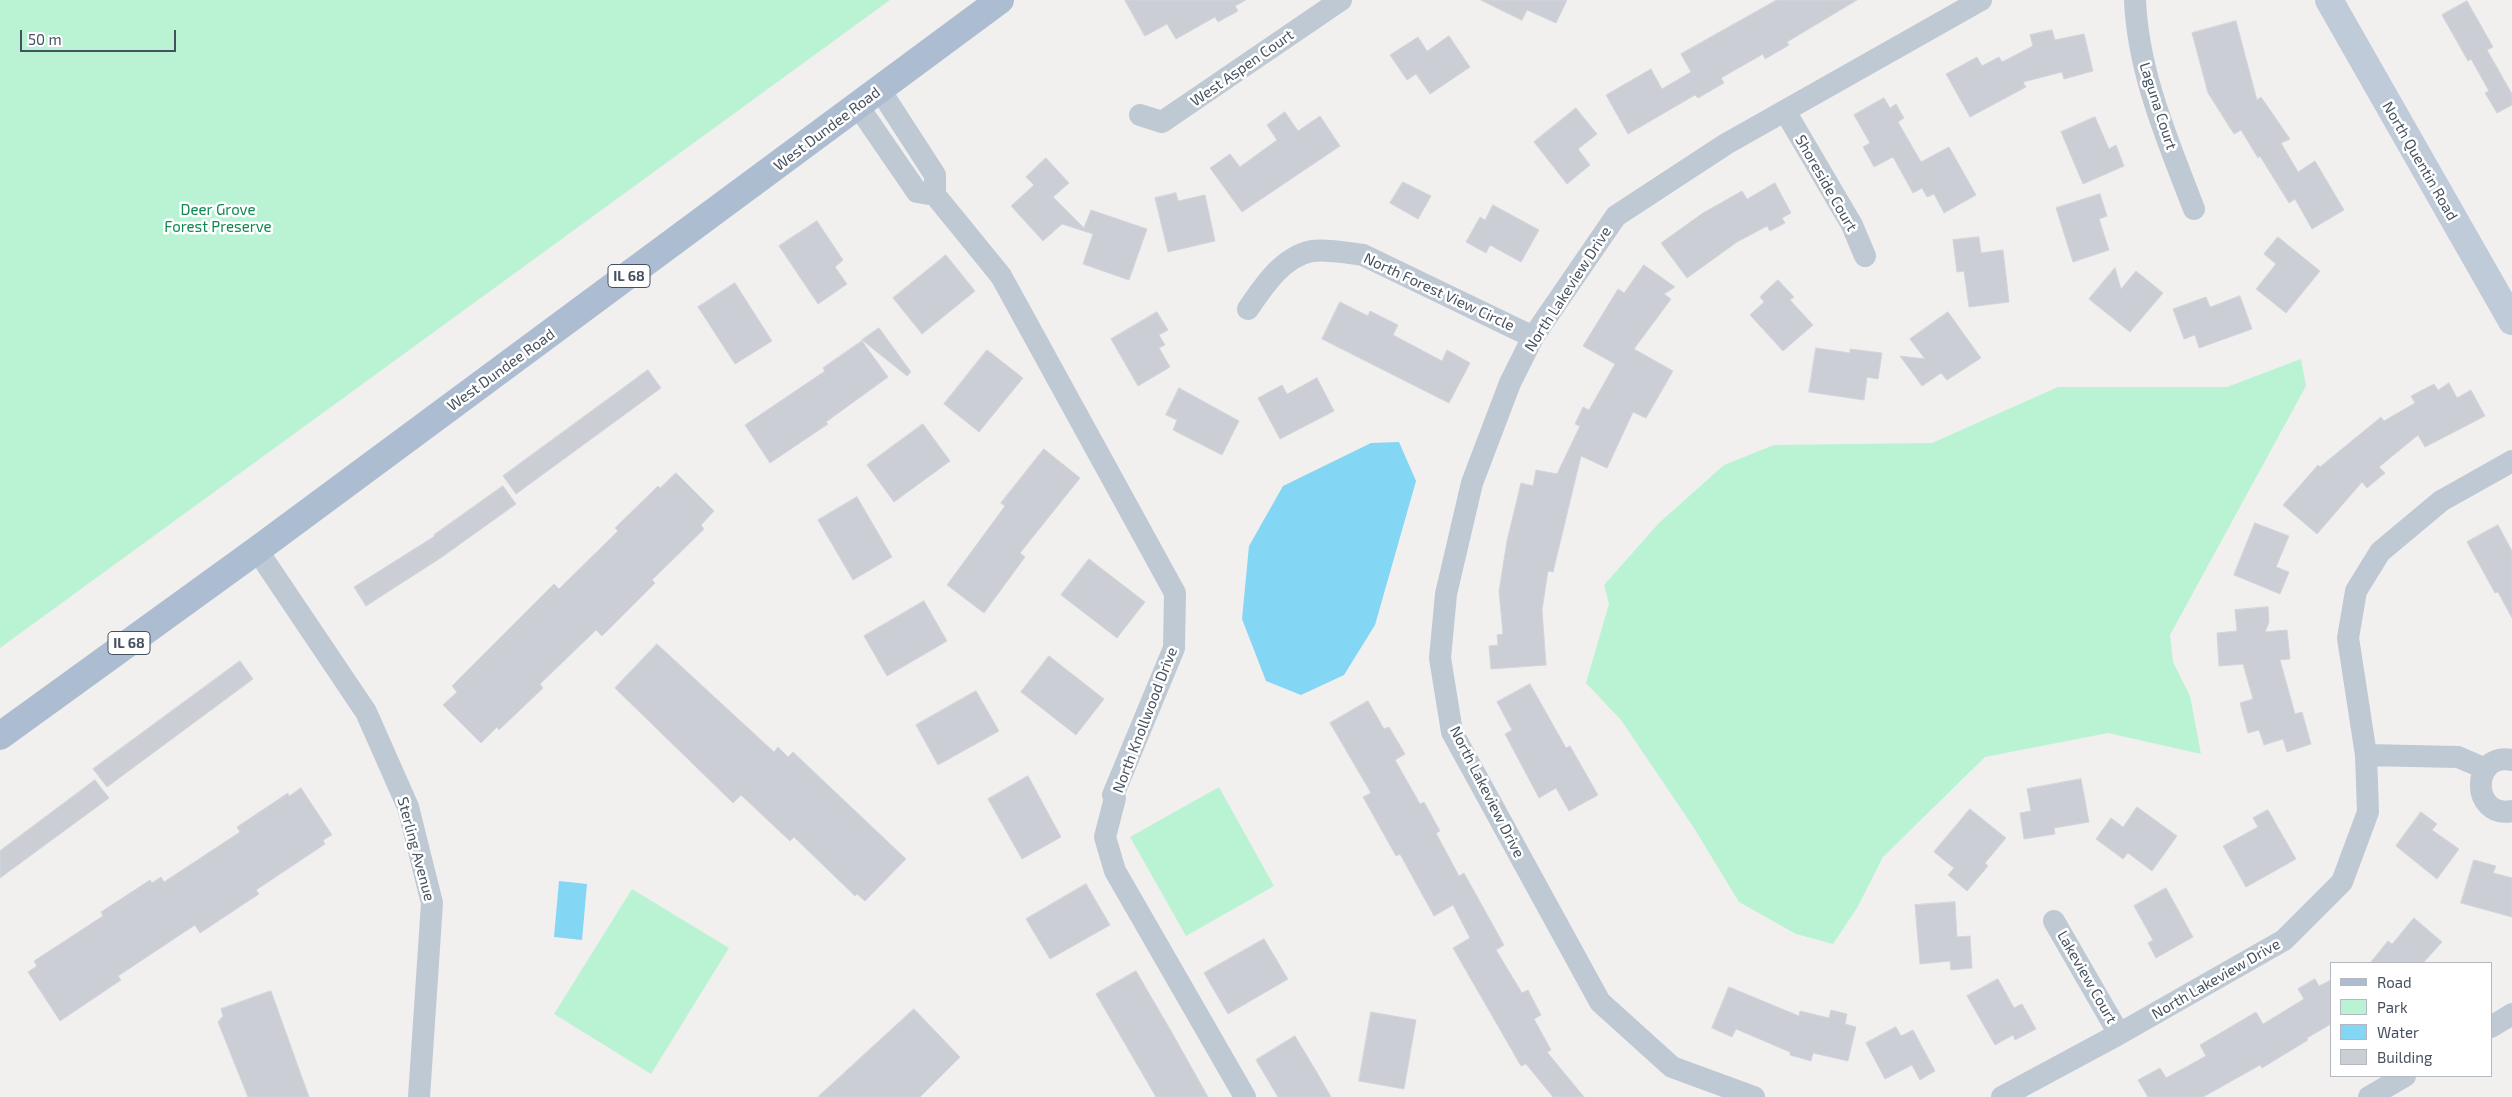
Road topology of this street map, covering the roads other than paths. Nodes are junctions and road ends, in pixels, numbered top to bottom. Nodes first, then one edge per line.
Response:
1 (1000, 0) edge
2 (1341, 0) edge
3 (1981, 0) edge
4 (2135, 0) edge
5 (2329, 0) edge
6 (880, 90) junction
7 (858, 106) junction
8 (1785, 110) junction
9 (1140, 115) dead end
10 (935, 195) junction
11 (2194, 209) dead end
12 (1865, 256) dead end
13 (1248, 309) dead end
14 (2512, 321) edge
15 (1533, 337) junction
16 (2512, 462) edge
17 (258, 550) junction
18 (0, 736) edge
19 (2366, 755) junction
20 (2512, 760) edge
21 (2486, 769) junction
22 (2512, 811) edge
23 (2054, 920) dead end
24 (2512, 1014) edge
25 (2492, 1025) edge
26 (2119, 1034) junction
27 (2404, 1077) edge
28 (419, 1097) edge
29 (1245, 1097) edge
30 (1754, 1097) edge
31 (2002, 1097) edge
32 (2369, 1097) edge

1 - 6 main road, West Dundee Road / IL 68
2 - 9 street, West Aspen Court
3 - 8 street, North Lakeview Drive
4 - 11 street, Laguna Court
5 - 14 main road, North Quentin Road
6 - 7 main road, West Dundee Road / IL 68
6 - 10 street
7 - 10 street
7 - 17 main road, West Dundee Road / IL 68
8 - 12 street, Shoreside Court
8 - 15 street, North Lakeview Drive
10 - 29 street, North Knollwood Drive
13 - 15 street, North Forest View Circle
15 - 30 street, North Lakeview Drive
16 - 19 street, North Lakeview Drive
17 - 18 main road, West Dundee Road / IL 68
17 - 28 street, Sterling Avenue
19 - 21 street
19 - 26 street, North Lakeview Drive
20 - 21 street
21 - 22 street
23 - 26 street, Lakeview Court
24 - 25 street
26 - 31 street, North Lakeview Drive
27 - 32 street

